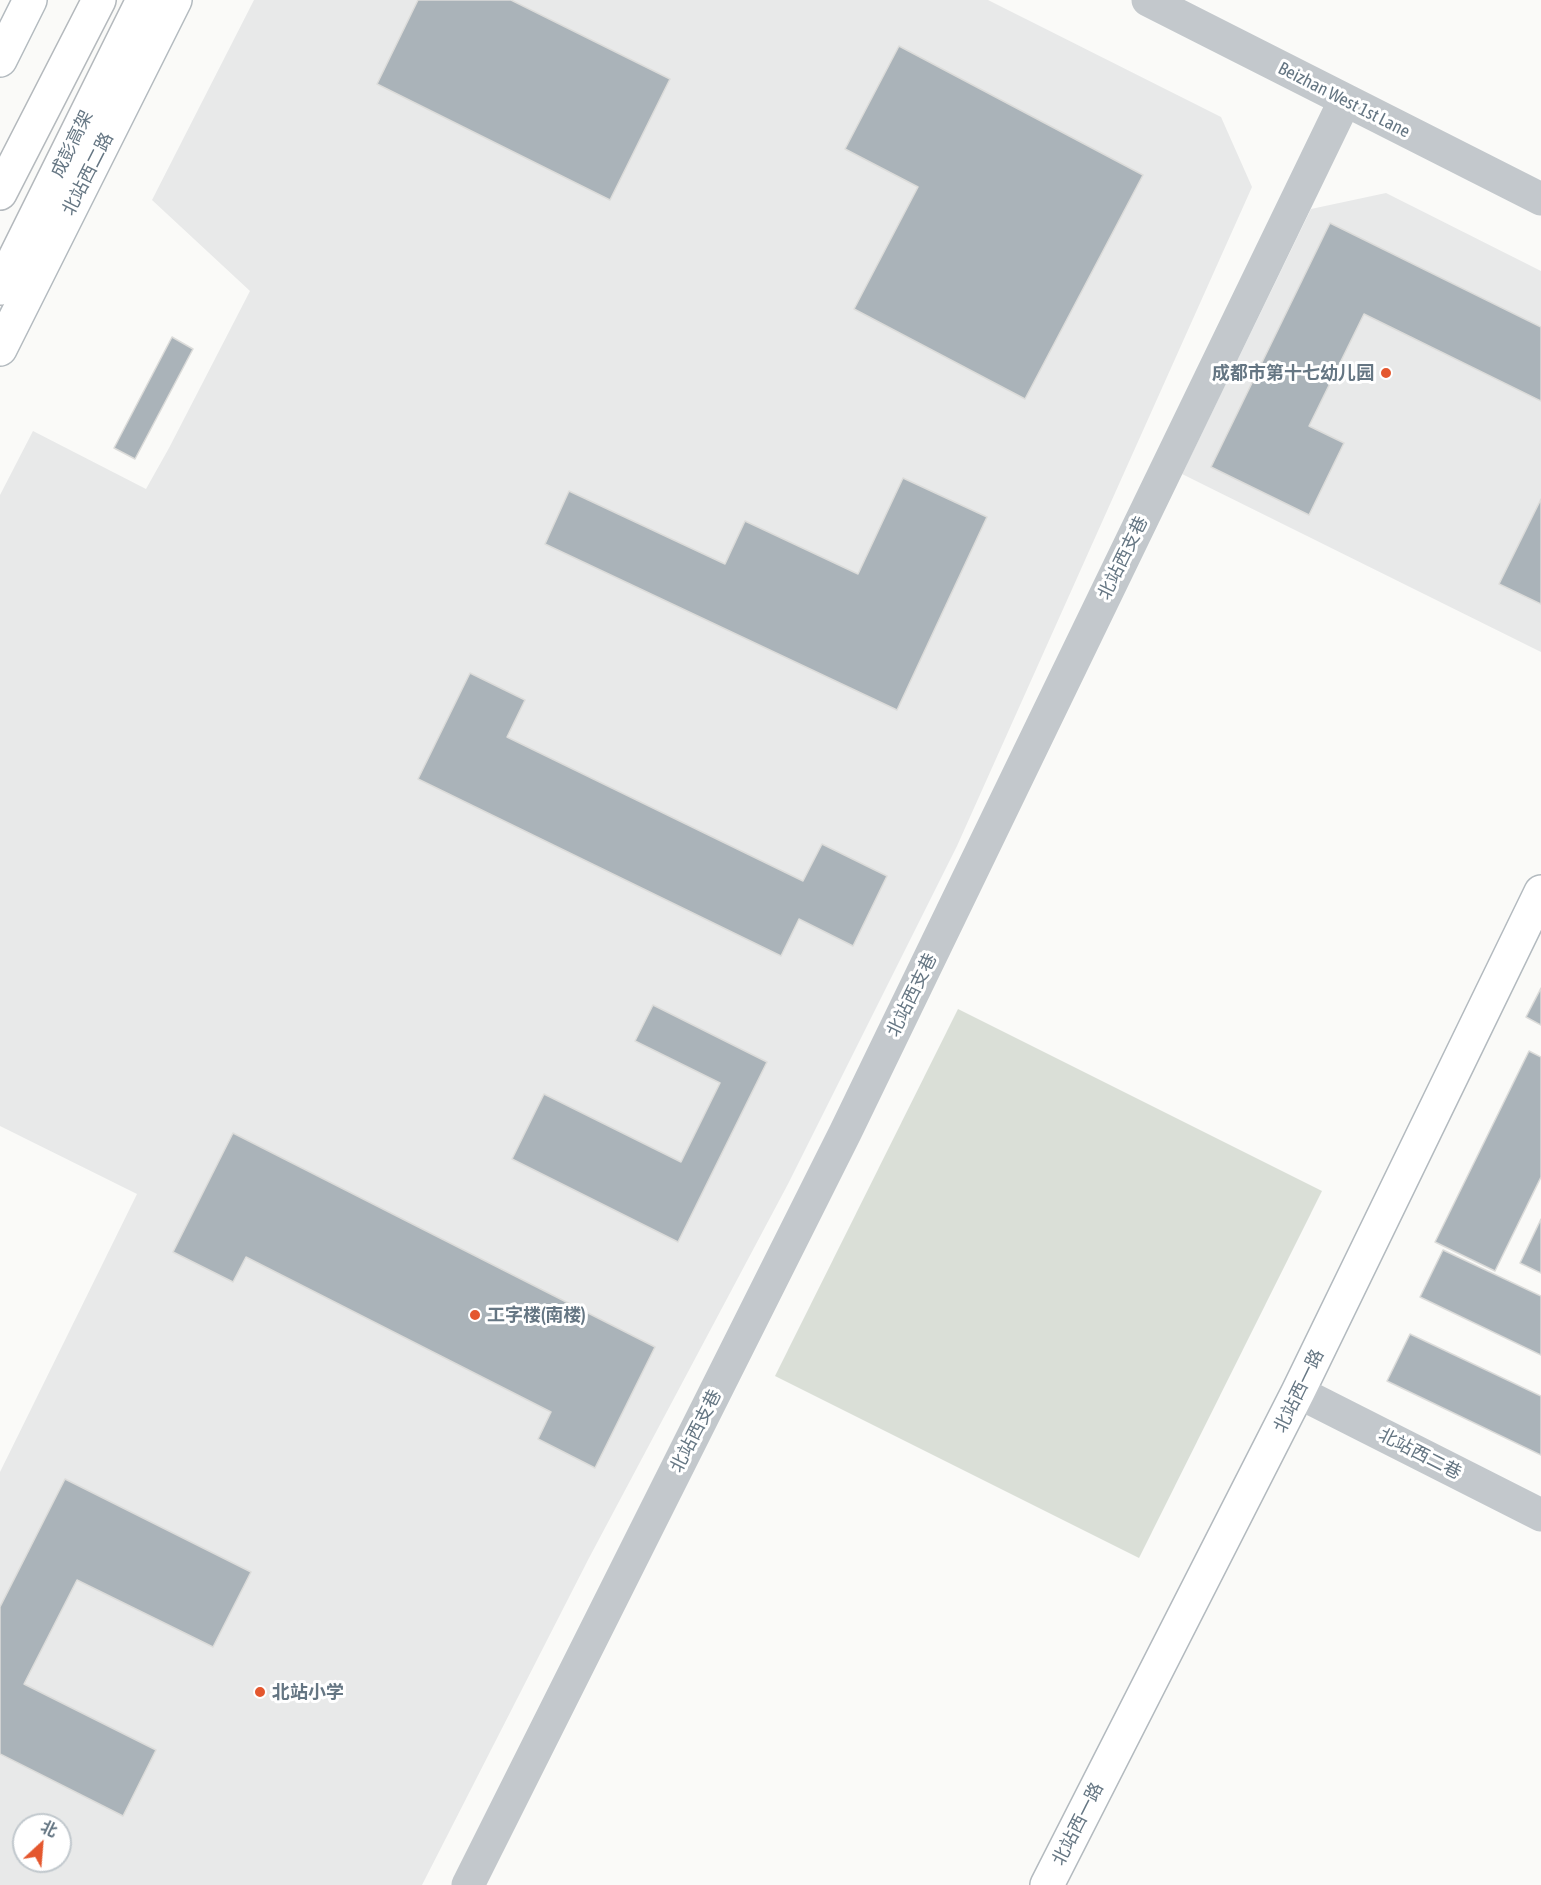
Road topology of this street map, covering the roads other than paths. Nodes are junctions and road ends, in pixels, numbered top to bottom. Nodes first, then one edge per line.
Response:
1 (30, 0) edge
2 (99, 0) edge
3 (143, 0) edge
4 (175, 0) edge
5 (1148, 0) edge
6 (4, 43) edge
7 (1344, 100) junction
8 (0, 193) edge
9 (1541, 199) edge
10 (0, 288) edge
11 (0, 349) edge
12 (1541, 892) edge
13 (1298, 1392) junction
14 (1541, 1515) edge
15 (468, 1885) edge
16 (1047, 1885) edge

1 - 6 main road
2 - 8 main road
3 - 10 main road, 成彭高架
4 - 11 main road, 北站西二路
5 - 7 street, Beizhan West 1st Lane
7 - 9 street, Beizhan West 1st Lane
7 - 15 street, 北站西支巷
12 - 13 main road, 北站西一路
13 - 14 street, 北站西二巷
13 - 16 main road, 北站西一路

